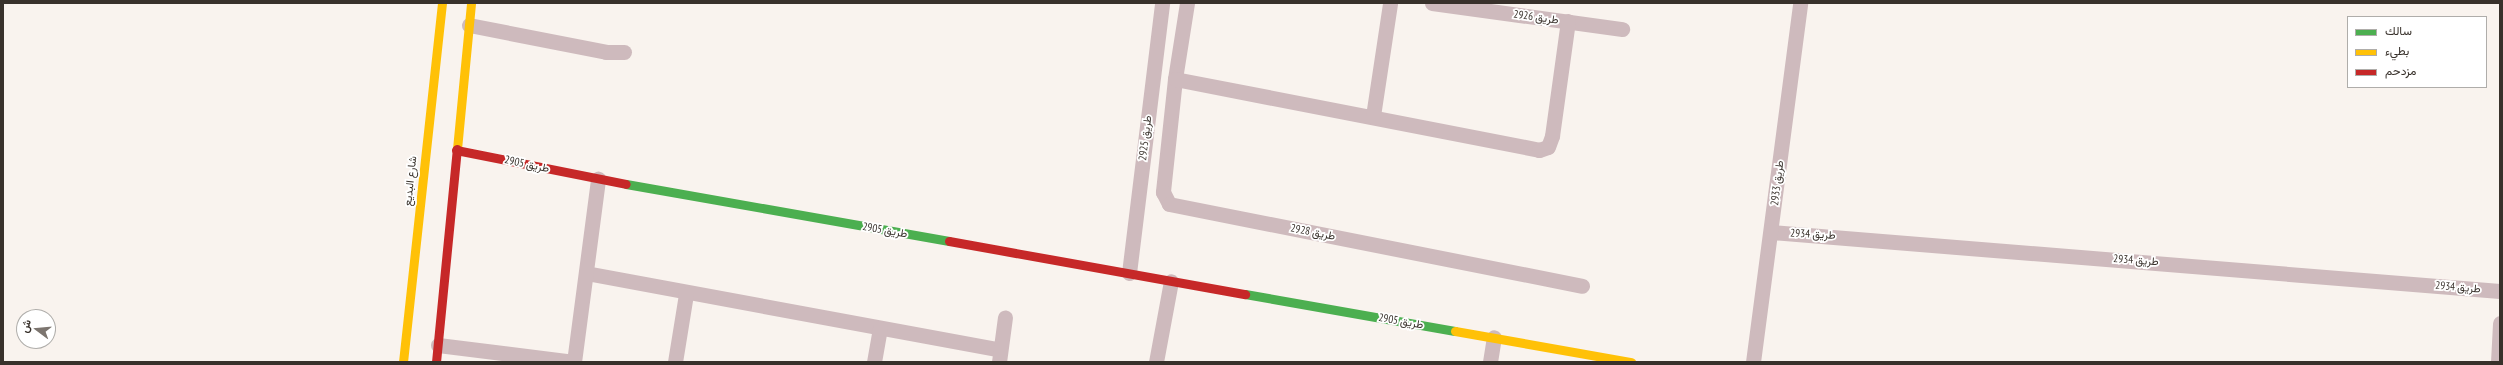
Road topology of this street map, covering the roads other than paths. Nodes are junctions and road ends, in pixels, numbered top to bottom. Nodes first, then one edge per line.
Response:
1 (442, 3) edge
2 (471, 3) edge
3 (1162, 3) edge
4 (1186, 3) edge
5 (1390, 3) edge
6 (1432, 3) edge
7 (1800, 3) edge
8 (1568, 21) junction
9 (469, 25) junction
10 (1622, 28) dead end
11 (1159, 32) junction
12 (1182, 36) junction
13 (624, 52) dead end
14 (1175, 79) junction
15 (1373, 116) junction
16 (456, 150) junction
17 (598, 179) junction
18 (1771, 232) junction
19 (586, 273) junction
20 (1128, 274) junction
21 (1172, 281) junction
22 (1582, 286) dead end
23 (2500, 291) edge
24 (686, 294) junction
25 (1005, 317) dead end
26 (2500, 323) edge
27 (880, 329) junction
28 (1494, 337) junction
29 (438, 345) junction
30 (999, 356) edge
31 (403, 362) edge
32 (436, 362) edge
33 (574, 362) edge
34 (675, 362) edge
35 (874, 362) edge
36 (1156, 362) edge
37 (1490, 362) edge
38 (1631, 362) edge
39 (1753, 362) edge
40 (2498, 362) edge

1 - 31 street, شارع البديع
2 - 9 street
3 - 11 street, طريق 2925
4 - 12 street, طريق 2928
5 - 15 street
6 - 8 street, طريق 2926
7 - 18 street, طريق 2933
8 - 10 street, طريق 2926
8 - 15 street, طريق 2926
9 - 13 street
9 - 16 street
11 - 12 street
11 - 20 street, طريق 2925
12 - 14 street, طريق 2928
14 - 15 street
14 - 22 street, طريق 2928
16 - 17 street, طريق 2905
16 - 29 street
17 - 19 street
17 - 20 street, طريق 2905
18 - 23 street, طريق 2934
18 - 39 street, طريق 2933
19 - 24 street
19 - 33 street
20 - 21 street, طريق 2905
21 - 28 street, طريق 2905
21 - 36 street
24 - 27 street
24 - 34 street
25 - 30 street
26 - 40 street
27 - 30 street
27 - 35 street
28 - 37 street
28 - 38 street, طريق 2905
29 - 32 street
29 - 33 street

